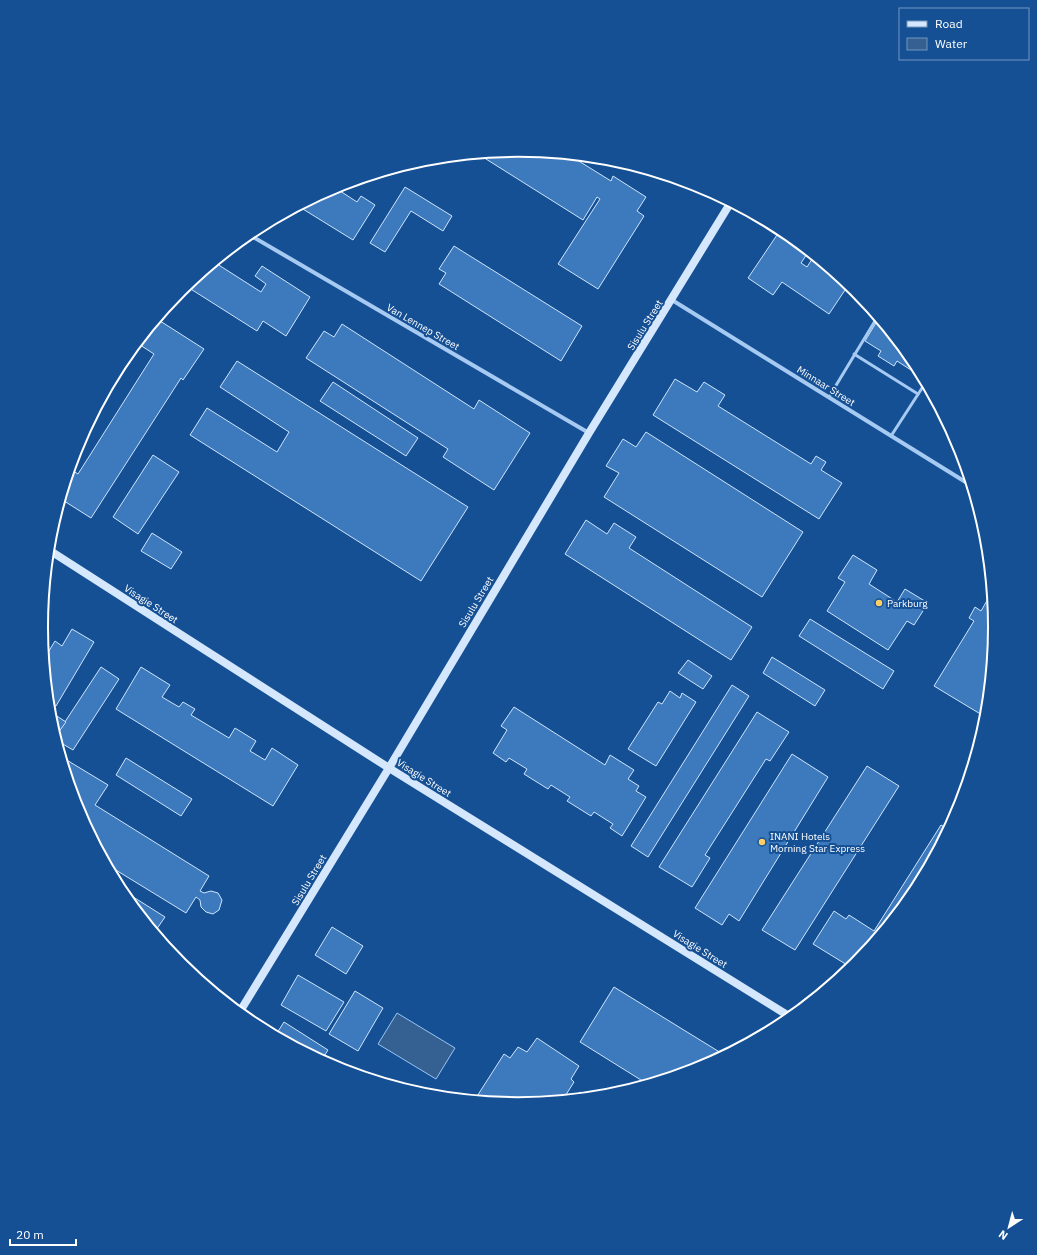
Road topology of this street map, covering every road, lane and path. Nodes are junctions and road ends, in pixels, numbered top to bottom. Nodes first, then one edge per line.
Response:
1 (728, 207) edge
2 (254, 238) edge
3 (672, 300) junction
4 (875, 321) edge
5 (854, 354) junction
6 (923, 387) edge
7 (918, 394) junction
8 (829, 397) junction
9 (589, 434) junction
10 (892, 436) junction
11 (966, 482) edge
12 (54, 553) edge
13 (389, 768) junction
14 (242, 1008) edge
15 (786, 1014) edge

1 - 3 street, Sisulu Street
2 - 9 street, Van Lennep Street
3 - 8 street, Minnaar Street
3 - 9 street, Sisulu Street
4 - 5 lane
5 - 7 lane
5 - 8 lane
6 - 7 lane
7 - 10 lane
8 - 10 street, Minnaar Street
9 - 13 street, Sisulu Street
10 - 11 street, Minnaar Street
12 - 13 street, Visagie Street
13 - 14 street, Sisulu Street
13 - 15 street, Visagie Street

